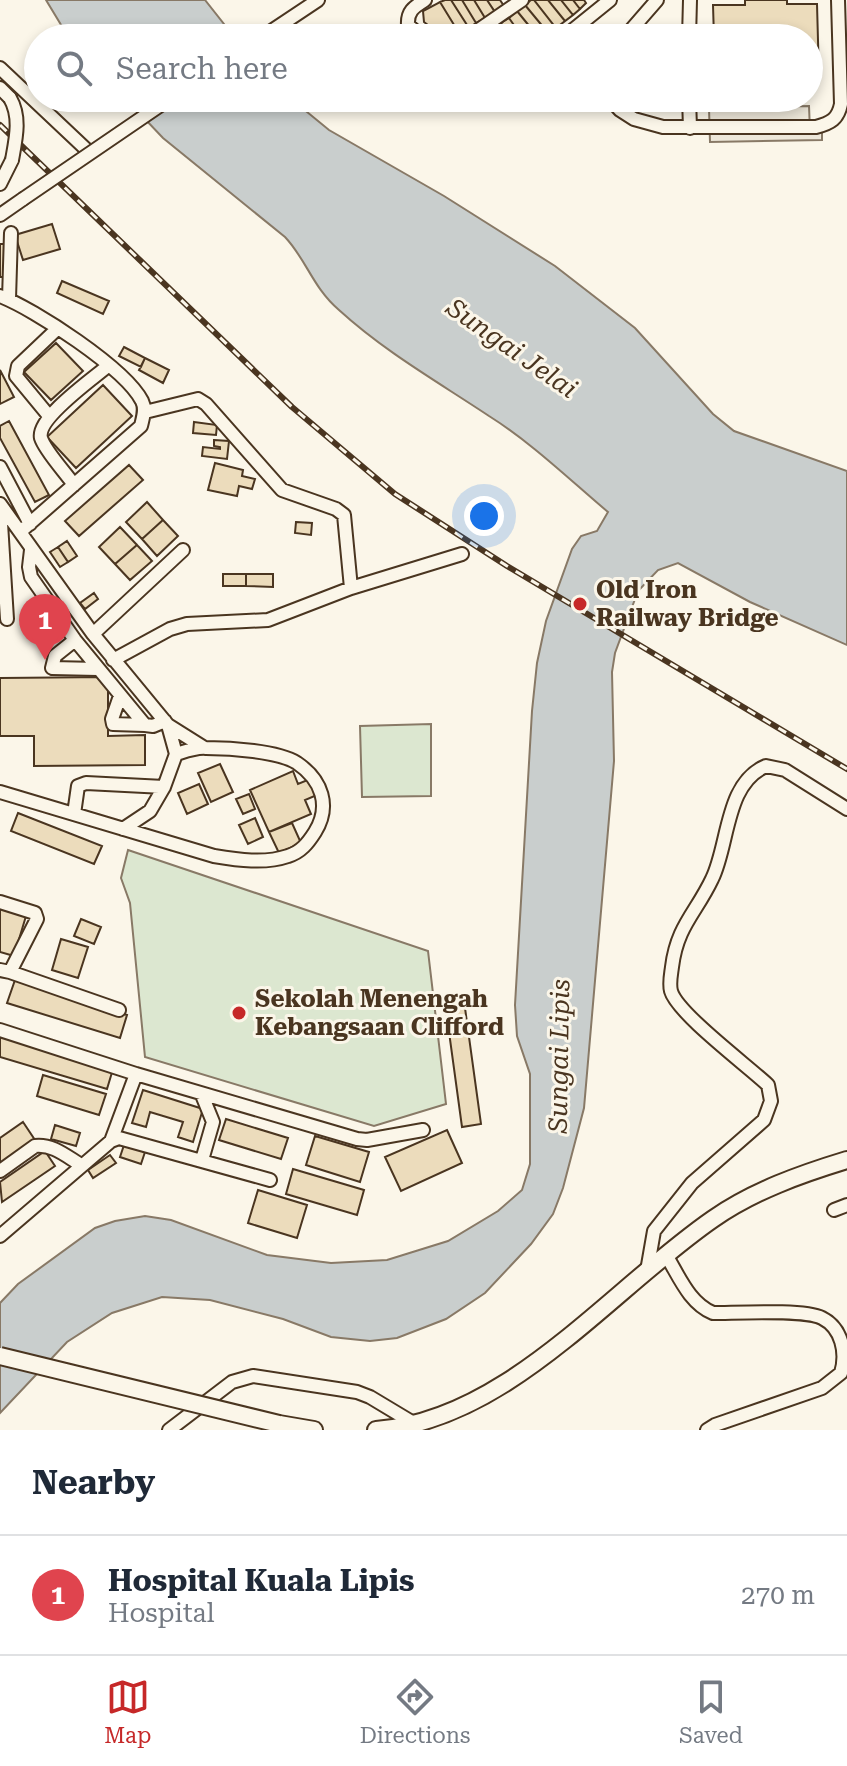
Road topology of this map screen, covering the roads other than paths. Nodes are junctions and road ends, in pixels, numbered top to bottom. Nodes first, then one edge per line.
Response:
1 (318, 0) edge
2 (425, 0) edge
3 (522, 0) edge
4 (609, 0) edge
5 (657, 0) edge
6 (690, 0) edge
7 (838, 0) edge
8 (282, 24) edge
9 (408, 24) edge
10 (487, 24) edge
11 (580, 24) edge
12 (636, 24) edge
13 (689, 24) edge
14 (0, 68) edge
15 (24, 91) edge
16 (5, 93) edge
17 (47, 112) edge
18 (150, 112) edge
19 (623, 112) edge
20 (689, 112) edge
21 (690, 128) junction
22 (89, 152) junction
23 (0, 184) edge
24 (0, 215) edge
25 (11, 233) dead end
26 (4, 298) edge
27 (57, 329) junction
28 (109, 365) junction
29 (145, 412) junction
30 (49, 416) junction
31 (0, 467) edge
32 (74, 485) junction
33 (0, 506) edge
34 (25, 528) junction
35 (31, 550) junction
36 (183, 550) dead end
37 (462, 554) dead end
38 (351, 588) junction
39 (7, 619) dead end
40 (93, 634) junction
41 (75, 640) junction
42 (113, 660) junction
43 (98, 669) junction
44 (120, 696) junction
45 (167, 723) junction
46 (145, 725) junction
47 (203, 747) junction
48 (176, 754) junction
49 (164, 787) junction
50 (0, 792) edge
51 (847, 809) edge
52 (74, 814) junction
53 (123, 829) junction
54 (0, 902) edge
55 (5, 971) edge
56 (119, 1010) dead end
57 (0, 1030) edge
58 (136, 1074) junction
59 (202, 1095) junction
60 (238, 1106) junction
61 (213, 1122) junction
62 (423, 1130) dead end
63 (111, 1141) junction
64 (202, 1160) junction
65 (847, 1160) edge
66 (81, 1165) junction
67 (0, 1171) edge
68 (270, 1180) dead end
69 (847, 1205) edge
70 (834, 1210) dead end
71 (0, 1236) edge
72 (666, 1255) junction
73 (647, 1271) junction
74 (0, 1356) edge
75 (415, 1424) junction
76 (169, 1430) edge
77 (314, 1430) edge
78 (376, 1430) edge
79 (707, 1430) edge

1 - 8 street
2 - 9 street
3 - 10 street
4 - 11 street
5 - 12 street
6 - 13 street
7 - 21 street
14 - 15 street
16 - 23 street, bridge
17 - 22 street
18 - 22 street, bridge
19 - 21 street
20 - 21 street
22 - 24 street, bridge
25 - 26 street
26 - 27 street
27 - 28 street
27 - 30 street
28 - 29 street
28 - 30 street
29 - 32 street
29 - 38 street
30 - 32 street
31 - 34 street
32 - 34 street
33 - 34 street
33 - 39 street
34 - 35 street
35 - 40 street
35 - 41 street
36 - 40 street
37 - 38 street
38 - 42 street
40 - 42 street
41 - 43 street
41 - 43 street
42 - 45 street
43 - 44 street
44 - 46 street
44 - 46 street
45 - 46 street
45 - 47 street
45 - 48 street
47 - 48 street
47 - 53 street
48 - 49 street
49 - 52 street
49 - 53 street
50 - 52 street
51 - 73 street
52 - 53 street
54 - 55 street
55 - 56 street
57 - 58 street
58 - 59 street
58 - 63 street
59 - 60 street
59 - 61 street
60 - 61 street
60 - 62 street
61 - 64 street
63 - 64 street
63 - 66 street
64 - 68 street
65 - 72 main road
66 - 67 street
66 - 71 street
69 - 70 street
72 - 73 main road
72 - 79 street
73 - 75 main road
74 - 77 main road, bridge
75 - 76 street
75 - 78 main road

